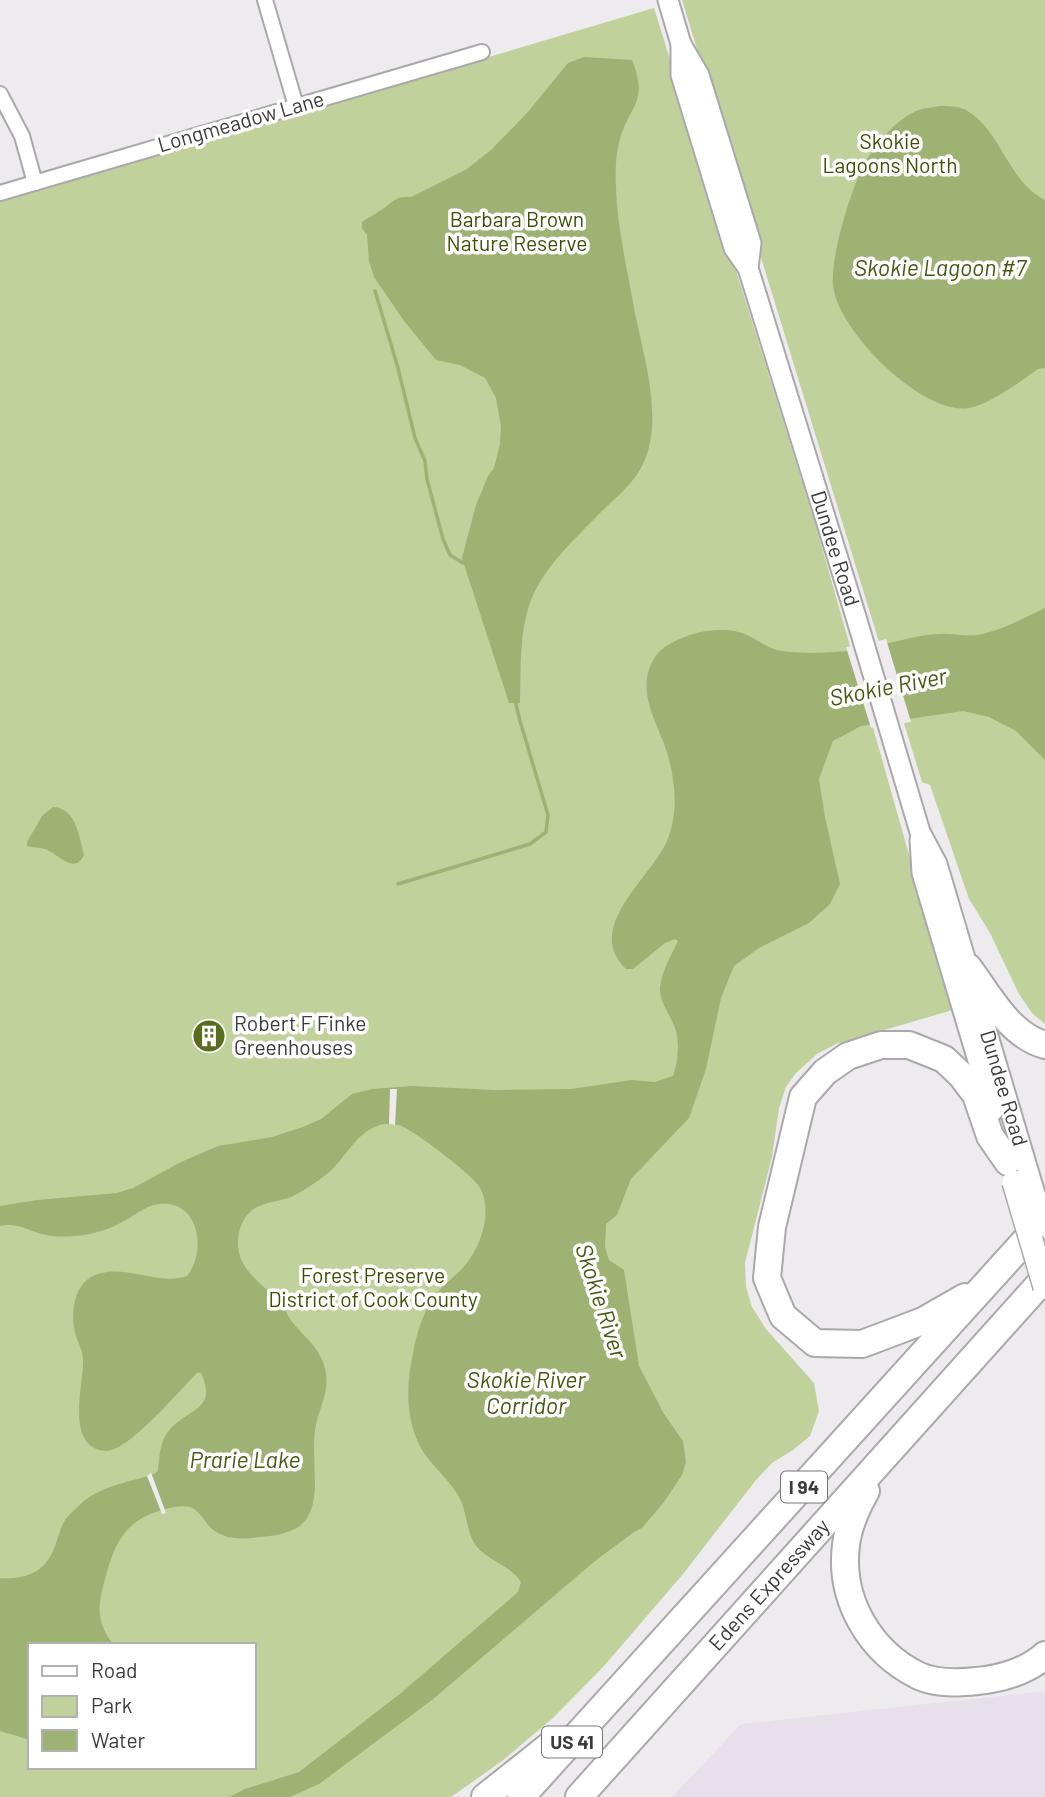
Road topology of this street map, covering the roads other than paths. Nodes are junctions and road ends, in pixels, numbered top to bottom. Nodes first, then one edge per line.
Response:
1 (265, 0) edge
2 (668, 0) edge
3 (482, 52) dead end
4 (0, 94) edge
5 (296, 106) junction
6 (35, 183) junction
7 (0, 193) edge
8 (920, 832) junction
9 (968, 967) junction
10 (1045, 1045) edge
11 (1016, 1171) junction
12 (1045, 1219) edge
13 (1045, 1227) edge
14 (1045, 1278) edge
15 (985, 1286) junction
16 (1045, 1287) edge
17 (883, 1461) junction
18 (1045, 1655) edge
19 (622, 1687) junction
20 (485, 1797) edge
21 (521, 1797) edge
22 (579, 1797) edge

1 - 5 street
2 - 8 main road, Dundee Road
3 - 5 street, Longmeadow Lane
4 - 6 street
5 - 6 street, Longmeadow Lane
6 - 7 street, Longmeadow Lane
8 - 9 main road, Dundee Road
8 - 11 main road, Dundee Road
9 - 10 highway
9 - 11 main road, Dundee Road
11 - 13 main road, Dundee Road, bridge
11 - 15 highway
11 - 16 main road, Dundee Road, bridge
12 - 15 highway, Edens Expressway / I 94
14 - 17 highway, Edens Expressway / I 94
15 - 19 highway, Edens Expressway / I 94
17 - 18 highway
17 - 22 highway, Edens Expressway / I 94
19 - 20 highway, I 94
19 - 21 highway, US 41

